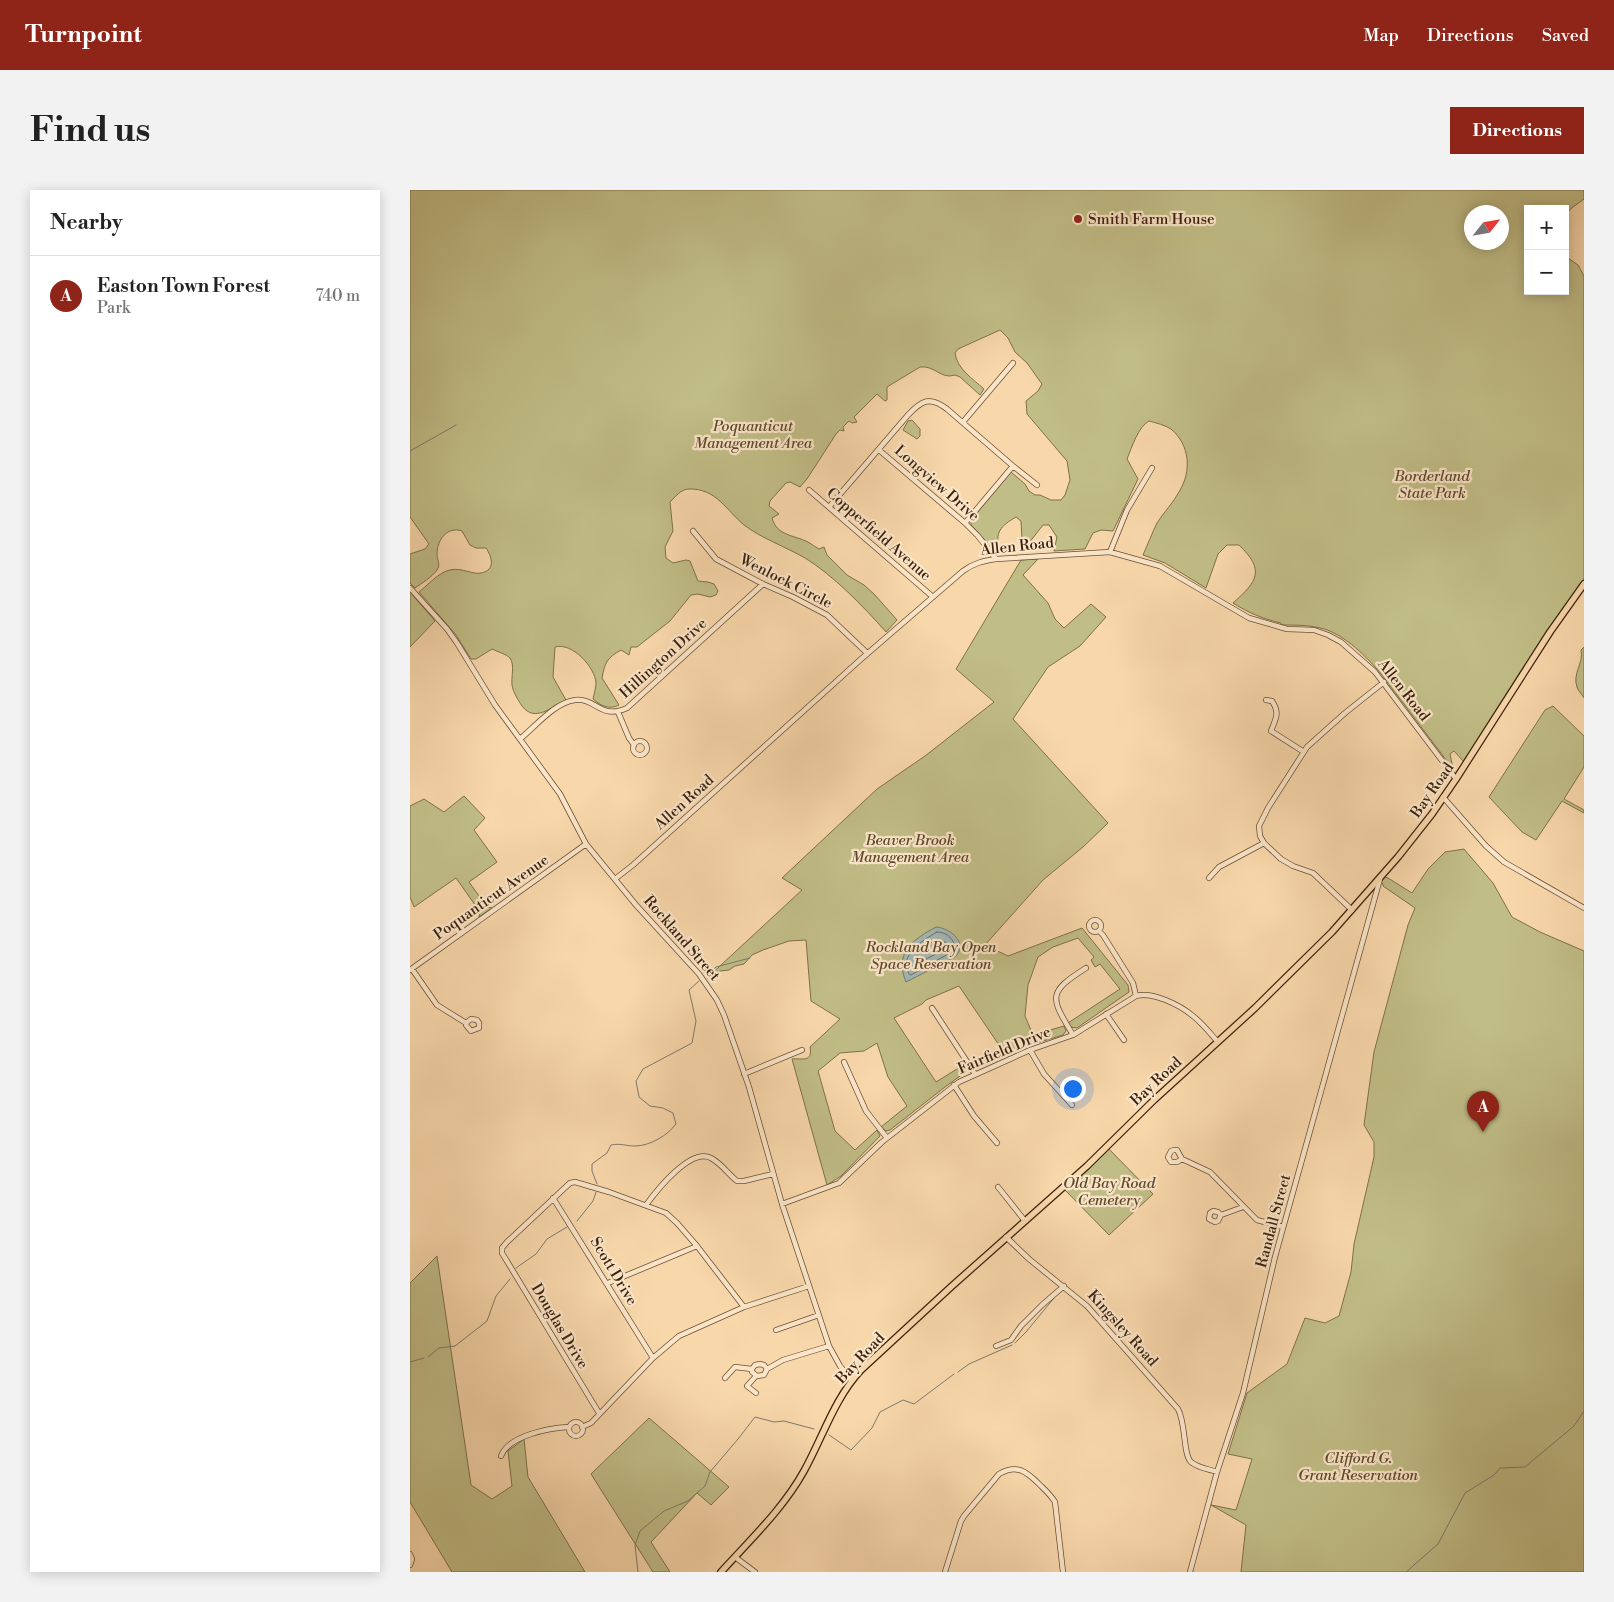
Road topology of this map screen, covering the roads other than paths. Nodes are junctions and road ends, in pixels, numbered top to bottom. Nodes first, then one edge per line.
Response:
1 (1013, 363) dead end
2 (963, 422) junction
3 (879, 450) junction
4 (1013, 466) junction
5 (1152, 468) dead end
6 (1037, 485) dead end
7 (809, 490) dead end
8 (829, 506) junction
9 (965, 523) junction
10 (693, 531) dead end
11 (1110, 552) junction
12 (996, 559) junction
13 (763, 584) junction
14 (1584, 584) edge
15 (410, 588) edge
16 (933, 596) junction
17 (867, 654) junction
18 (1384, 682) junction
19 (1266, 700) dead end
20 (618, 712) junction
21 (520, 739) junction
22 (634, 745) dead end
23 (1304, 752) junction
24 (1456, 779) junction
25 (1443, 797) junction
26 (1264, 843) junction
27 (586, 844) junction
28 (1380, 877) junction
29 (1210, 878) dead end
30 (615, 879) junction
31 (1584, 908) edge
32 (1352, 910) junction
33 (1099, 931) dead end
34 (1086, 968) dead end
35 (411, 969) edge
36 (1136, 996) junction
37 (932, 1008) dead end
38 (1106, 1014) junction
39 (466, 1023) dead end
40 (1073, 1035) junction
41 (1124, 1040) dead end
42 (1217, 1041) junction
43 (802, 1050) dead end
44 (1030, 1050) junction
45 (844, 1062) dead end
46 (744, 1074) junction
47 (975, 1074) junction
48 (954, 1085) junction
49 (1072, 1106) dead end
50 (887, 1138) junction
51 (997, 1143) dead end
52 (1182, 1159) dead end
53 (773, 1174) junction
54 (998, 1187) dead end
55 (553, 1198) junction
56 (782, 1204) junction
57 (646, 1205) junction
58 (1243, 1207) junction
59 (1221, 1215) dead end
60 (1025, 1221) junction
61 (1284, 1227) junction
62 (1006, 1237) junction
63 (696, 1246) junction
64 (608, 1283) junction
65 (809, 1286) junction
66 (1064, 1286) junction
67 (744, 1307) junction
68 (818, 1315) junction
69 (776, 1330) dead end
70 (829, 1346) junction
71 (996, 1346) dead end
72 (653, 1358) junction
73 (752, 1369) junction
74 (767, 1369) junction
75 (756, 1376) junction
76 (725, 1378) dead end
77 (851, 1380) junction
78 (756, 1393) dead end
79 (600, 1414) junction
80 (569, 1427) junction
81 (582, 1427) junction
82 (501, 1456) dead end
83 (1218, 1472) junction
84 (410, 1554) edge
85 (735, 1557) junction
86 (410, 1565) edge
87 (721, 1572) edge
88 (755, 1572) edge
89 (945, 1572) edge
90 (1063, 1572) edge
91 (1190, 1572) edge

1 - 2 street
2 - 3 street
2 - 4 street
3 - 8 street
3 - 9 street, Longview Drive
4 - 6 street
4 - 9 street
5 - 11 street
7 - 8 street, Copperfield Avenue
8 - 16 street, Copperfield Avenue
9 - 12 street, Longview Drive
10 - 13 street, Wenlock Circle
11 - 12 street, Allen Road
11 - 18 street, Allen Road
12 - 16 street, Allen Road
13 - 17 street, Wenlock Circle
13 - 20 street, Hillington Drive
14 - 24 main road, Bay Road
15 - 21 street, Rockland Street
16 - 17 street, Allen Road
17 - 30 street, Allen Road
18 - 23 street
18 - 24 street, Allen Road
19 - 23 street
20 - 21 street, Hillington Drive
20 - 22 street
21 - 27 street, Rockland Street
23 - 26 street
24 - 25 main road, Bay Road
25 - 28 main road, Bay Road
25 - 31 street
26 - 29 street
26 - 32 street
27 - 30 street, Rockland Street
27 - 35 street, Poquanticut Avenue
28 - 32 main road, Bay Road
28 - 61 street, Randall Street
30 - 46 street, Rockland Street
32 - 42 main road, Bay Road
33 - 36 street
34 - 40 street
35 - 39 street
36 - 38 street, Fairfield Drive
36 - 42 street
37 - 47 street
38 - 40 street, Fairfield Drive
38 - 41 street
40 - 44 street, Fairfield Drive
42 - 60 main road, Bay Road
43 - 46 street
44 - 47 street, Fairfield Drive
44 - 49 street
45 - 50 street
46 - 53 street, Rockland Street
47 - 48 street, Fairfield Drive
48 - 50 street, Fairfield Drive
48 - 51 street
50 - 56 street, Fairfield Drive
52 - 58 street
53 - 56 street, Rockland Street
53 - 57 street
54 - 60 street
55 - 57 street
55 - 64 street, Scott Drive
55 - 79 street, Douglas Drive
56 - 65 street, Rockland Street
57 - 63 street
58 - 59 street
58 - 61 street
60 - 62 main road, Bay Road
61 - 83 street, Randall Street
62 - 66 street, Kingsley Road
62 - 77 main road, Bay Road
63 - 64 street
63 - 67 street
64 - 72 street, Scott Drive
65 - 67 street
65 - 68 street, Rockland Street
66 - 71 street
66 - 83 street, Kingsley Road
67 - 72 street
68 - 69 street
68 - 70 street, Rockland Street
70 - 74 street
70 - 77 street, Rockland Street
72 - 79 street
73 - 74 street
73 - 75 street
73 - 76 street
74 - 75 street
75 - 78 street
77 - 85 main road, Bay Road
79 - 81 street
80 - 81 street
80 - 81 street
80 - 82 street
83 - 91 street, Randall Street
84 - 86 street
85 - 87 main road, Bay Road
85 - 88 street
89 - 90 street

